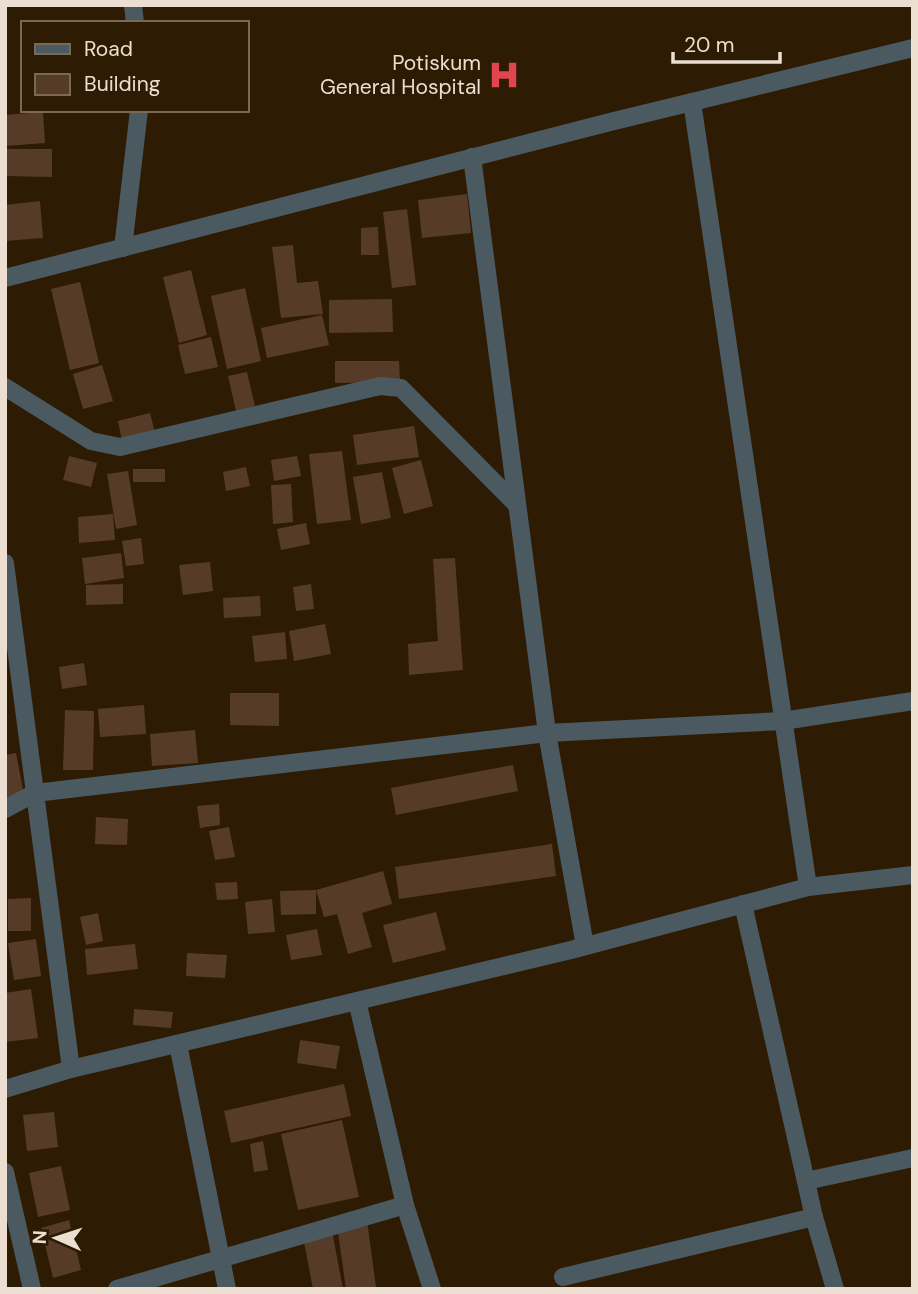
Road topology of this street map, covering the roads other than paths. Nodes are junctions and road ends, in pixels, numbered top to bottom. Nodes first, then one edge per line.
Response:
1 (913, 48) edge
2 (692, 102) junction
3 (139, 112) edge
4 (472, 158) junction
5 (123, 248) junction
6 (5, 278) edge
7 (5, 387) edge
8 (517, 505) junction
9 (5, 563) edge
10 (913, 701) edge
11 (783, 721) junction
12 (547, 733) junction
13 (35, 793) junction
14 (5, 810) edge
15 (913, 875) edge
16 (808, 887) junction
17 (743, 904) junction
18 (584, 946) junction
19 (357, 1001) junction
20 (178, 1044) junction
21 (71, 1069) junction
22 (5, 1089) edge
23 (913, 1158) edge
24 (5, 1172) edge
25 (806, 1181) junction
26 (405, 1205) junction
27 (814, 1217) junction
28 (219, 1258) junction
29 (563, 1277) dead end
30 (32, 1289) edge
31 (117, 1289) edge
32 (227, 1289) edge
33 (432, 1289) edge
34 (835, 1289) edge

1 - 2 street
2 - 4 street
2 - 11 street
3 - 5 street
4 - 5 street
4 - 8 street
5 - 6 street
7 - 8 street
8 - 12 street
9 - 13 street
10 - 11 street
11 - 12 street
11 - 16 street
12 - 13 street
12 - 18 street
13 - 14 street
13 - 21 street
15 - 16 street
16 - 17 street
17 - 18 street
17 - 25 street
18 - 19 street
19 - 20 street
19 - 26 street
20 - 21 street
20 - 28 street
21 - 22 street
23 - 25 street
24 - 30 street
25 - 27 street
26 - 28 street
26 - 33 street
27 - 29 street
27 - 34 street
28 - 31 street
28 - 32 street

